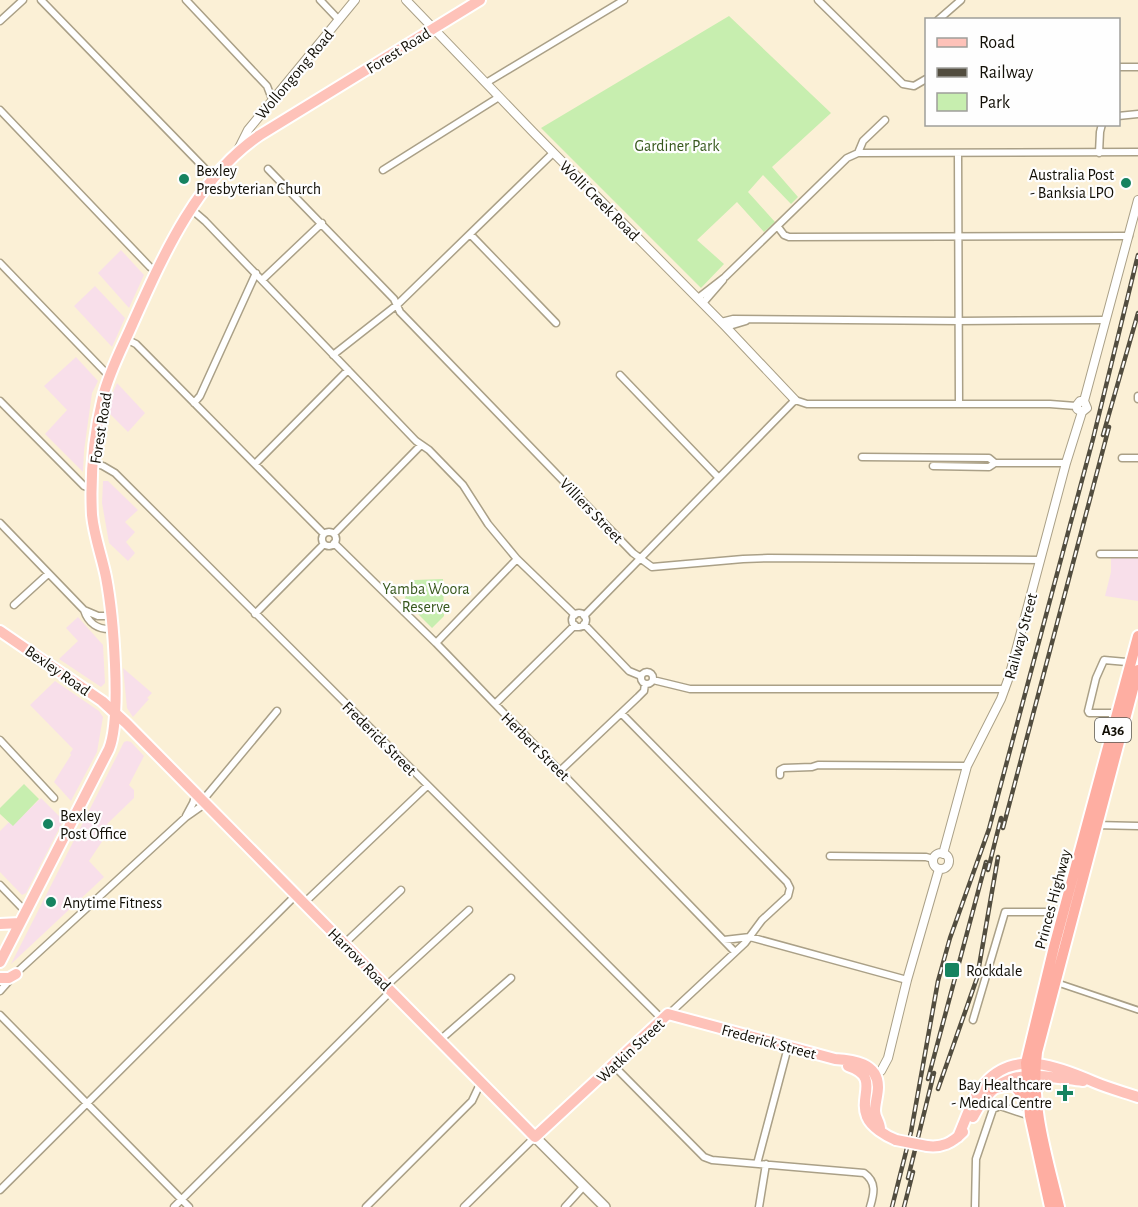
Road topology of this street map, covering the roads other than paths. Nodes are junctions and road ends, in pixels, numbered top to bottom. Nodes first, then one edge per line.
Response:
1 (23, 0) edge
2 (41, 0) edge
3 (186, 0) edge
4 (320, 0) edge
5 (355, 0) edge
6 (406, 0) edge
7 (480, 0) edge
8 (624, 0) edge
9 (818, 0) edge
10 (961, 0) edge
11 (940, 18) edge
12 (339, 20) junction
13 (0, 21) edge
14 (433, 28) junction
15 (1138, 67) edge
16 (1120, 68) edge
17 (925, 80) edge
18 (486, 83) junction
19 (267, 86) junction
20 (285, 87) junction
21 (499, 97) junction
22 (272, 99) junction
23 (0, 110) edge
24 (1138, 114) edge
25 (1120, 116) edge
26 (885, 120) dead end
27 (1102, 126) edge
28 (238, 150) junction
29 (1138, 152) edge
30 (553, 153) junction
31 (858, 153) junction
32 (958, 153) junction
33 (1099, 153) junction
34 (267, 169) dead end
35 (383, 170) dead end
36 (213, 177) junction
37 (1138, 200) edge
38 (190, 208) junction
39 (322, 223) junction
40 (778, 227) junction
41 (470, 234) junction
42 (958, 236) junction
43 (1129, 236) junction
44 (0, 263) edge
45 (158, 271) junction
46 (256, 273) junction
47 (262, 280) junction
48 (701, 301) junction
49 (398, 304) junction
50 (1105, 320) junction
51 (958, 321) junction
52 (556, 323) dead end
53 (724, 325) junction
54 (126, 339) junction
55 (333, 355) junction
56 (348, 370) junction
57 (620, 375) dead end
58 (110, 377) junction
59 (795, 400) junction
60 (0, 401) edge
61 (194, 403) junction
62 (959, 404) junction
63 (1079, 409) junction
64 (421, 445) junction
65 (862, 457) dead end
66 (1122, 458) dead end
67 (1138, 458) edge
68 (995, 463) junction
69 (1066, 463) junction
70 (93, 464) junction
71 (255, 464) junction
72 (933, 466) dead end
73 (718, 477) junction
74 (93, 489) junction
75 (0, 523) edge
76 (324, 534) junction
77 (334, 534) junction
78 (334, 543) junction
79 (324, 544) junction
80 (1100, 554) dead end
81 (1138, 554) edge
82 (639, 558) junction
83 (517, 559) junction
84 (1040, 560) junction
85 (48, 574) junction
86 (14, 605) dead end
87 (84, 610) junction
88 (255, 614) junction
89 (575, 615) junction
90 (110, 616) junction
91 (584, 616) junction
92 (584, 624) junction
93 (575, 625) junction
94 (0, 630) edge
95 (112, 630) junction
96 (1138, 636) edge
97 (436, 643) junction
98 (1136, 664) edge
99 (641, 676) junction
100 (653, 680) junction
101 (645, 684) junction
102 (1005, 689) junction
103 (495, 704) junction
104 (277, 711) dead end
105 (114, 712) junction
106 (1122, 713) junction
107 (621, 714) junction
108 (0, 740) edge
109 (967, 766) junction
110 (561, 770) junction
111 (780, 775) dead end
112 (427, 786) junction
113 (54, 798) dead end
114 (201, 798) junction
115 (186, 817) junction
116 (1092, 824) junction
117 (1138, 826) edge
118 (944, 854) junction
119 (830, 856) dead end
120 (933, 859) junction
121 (939, 869) junction
122 (0, 885) edge
123 (401, 890) dead end
124 (300, 899) junction
125 (470, 910) dead end
126 (26, 912) junction
127 (1068, 915) junction
128 (20, 922) junction
129 (0, 924) edge
130 (750, 937) junction
131 (723, 940) junction
132 (345, 944) junction
133 (735, 952) junction
134 (0, 962) edge
135 (0, 969) edge
136 (15, 974) junction
137 (0, 978) edge
138 (511, 978) dead end
139 (907, 980) junction
140 (1055, 982) junction
141 (389, 989) junction
142 (0, 991) edge
143 (1138, 1010) edge
144 (0, 1015) edge
145 (666, 1017) junction
146 (973, 1020) dead end
147 (440, 1040) junction
148 (788, 1047) junction
149 (614, 1066) junction
150 (1031, 1069) junction
151 (870, 1076) junction
152 (481, 1082) junction
153 (992, 1089) junction
154 (1138, 1097) edge
155 (87, 1104) junction
156 (1030, 1116) junction
157 (535, 1137) junction
158 (958, 1137) junction
159 (757, 1164) junction
160 (766, 1164) junction
161 (585, 1186) junction
162 (0, 1190) edge
163 (182, 1199) junction
164 (174, 1207) edge
165 (189, 1207) edge
166 (366, 1207) edge
167 (464, 1207) edge
168 (565, 1207) edge
169 (605, 1207) edge
170 (759, 1207) edge
171 (870, 1207) edge
172 (975, 1207) edge
173 (1050, 1207) edge
174 (1059, 1207) edge

1 - 13 street
2 - 36 street
3 - 19 street
4 - 12 street
5 - 12 street, Wollongong Road
6 - 14 street, Wolli Creek Road
7 - 14 main road, Forest Road
8 - 18 street
9 - 17 street
10 - 11 street
12 - 20 street, Wollongong Road
14 - 18 street, Wolli Creek Road
14 - 28 main road, Forest Road
15 - 16 street
18 - 21 street, Wolli Creek Road
19 - 20 street
19 - 22 street
20 - 22 street, Wollongong Road
21 - 30 street, Wolli Creek Road
21 - 35 street
22 - 28 street, Wollongong Road
23 - 45 street
24 - 25 street
26 - 31 street
27 - 33 street
28 - 36 main road, Forest Road
29 - 33 street
30 - 41 street
30 - 48 street, Wolli Creek Road
31 - 32 street
31 - 40 street
32 - 33 street
32 - 42 street
34 - 39 street, Villiers Street
36 - 38 main road, Forest Road
37 - 43 street
38 - 45 main road, Forest Road
38 - 46 street
39 - 47 street
39 - 49 street, Villiers Street
40 - 42 street
40 - 48 street
41 - 49 street
41 - 52 street
42 - 43 street
42 - 51 street
43 - 50 street
44 - 58 street
45 - 54 main road, Forest Road
46 - 47 street
46 - 61 street
47 - 55 street
48 - 53 street, Wolli Creek Road
49 - 55 street
49 - 82 street, Villiers Street
50 - 51 street
50 - 63 street, Railway Street
51 - 53 street
51 - 62 street
53 - 59 street, Wolli Creek Road
54 - 58 main road, Forest Road
54 - 61 street
55 - 56 street
56 - 64 street
56 - 71 street
57 - 73 street
58 - 70 main road, Forest Road
59 - 62 street
59 - 73 street
60 - 74 street
61 - 71 street
62 - 63 street
63 - 69 street, Railway Street
64 - 77 street
64 - 83 street
65 - 68 street
66 - 67 street
68 - 69 street
68 - 72 street
69 - 84 street, Railway Street
70 - 74 main road, Forest Road
70 - 88 street, Frederick Street
71 - 76 street
73 - 82 street
74 - 90 main road, Forest Road
75 - 85 street
76 - 77 street
76 - 79 street
77 - 78 street
78 - 79 street
78 - 97 street, Herbert Street
79 - 88 street
80 - 81 street
82 - 84 street, Villiers Street
82 - 91 street
83 - 89 street
83 - 97 street
84 - 102 street, Railway Street
85 - 86 street
85 - 87 street
87 - 90 street
87 - 95 street
88 - 112 street, Frederick Street
89 - 91 street
89 - 93 street
90 - 95 main road, Forest Road
91 - 92 street
92 - 93 street
92 - 99 street
93 - 103 street
94 - 105 main road, Bexley Road
95 - 105 main road, Forest Road
96 - 98 highway, Princes Highway / A36
97 - 103 street, Herbert Street
98 - 106 highway, Princes Highway / A36
98 - 106 street
99 - 100 street
99 - 101 street
100 - 101 street
100 - 102 street
101 - 107 street
102 - 109 street, Railway Street
103 - 110 street, Herbert Street
104 - 114 street
105 - 114 main road, Harrow Road
105 - 126 main road, Forest Road
106 - 116 highway, Princes Highway / A36
107 - 110 street
107 - 130 street, Watkin Street
108 - 113 street
109 - 111 street
109 - 118 street, Railway Street
110 - 131 street, Herbert Street
112 - 124 street
112 - 145 street, Frederick Street
114 - 115 street
114 - 115 street
114 - 124 main road, Harrow Road
115 - 136 street
116 - 117 street
116 - 127 highway, Princes Highway / A36
118 - 120 street
118 - 121 street
119 - 120 street
120 - 121 street
121 - 139 street
122 - 126 street
123 - 132 street
124 - 132 main road, Harrow Road
124 - 155 street
125 - 141 street
126 - 128 main road, Forest Road
127 - 140 highway, Princes Highway / A36
127 - 146 street
127 - 150 highway, Princes Highway / A36
128 - 129 main road
128 - 134 main road, Forest Road
130 - 131 street
130 - 133 street, Watkin Street
130 - 139 street
131 - 133 street, Herbert Street
132 - 141 main road, Harrow Road
133 - 145 street, Watkin Street
135 - 136 main road
136 - 137 main road
136 - 142 street
138 - 147 street
139 - 151 street
140 - 143 street
140 - 150 highway, Princes Highway / A36
141 - 147 main road, Harrow Road
141 - 163 street
144 - 155 street
145 - 148 main road, Frederick Street
145 - 149 main road, Watkin Street
147 - 152 main road, Harrow Road
148 - 151 main road, Frederick Street
148 - 159 street
149 - 157 main road, Watkin Street
149 - 159 street
150 - 153 main road
150 - 154 main road
150 - 156 highway, Princes Highway / A36
150 - 158 main road
150 - 174 highway, Princes Highway / A36
151 - 158 main road, bridge
152 - 157 main road, Harrow Road
152 - 166 street
153 - 156 highway
153 - 158 main road
155 - 162 street
155 - 163 street
156 - 172 street
156 - 173 highway, Princes Highway / A36
157 - 161 main road, Harrow Road
157 - 167 street, Watkin Street
159 - 160 street
160 - 170 street
160 - 171 street
161 - 168 street
161 - 169 main road, Harrow Road
163 - 164 street
163 - 165 street

